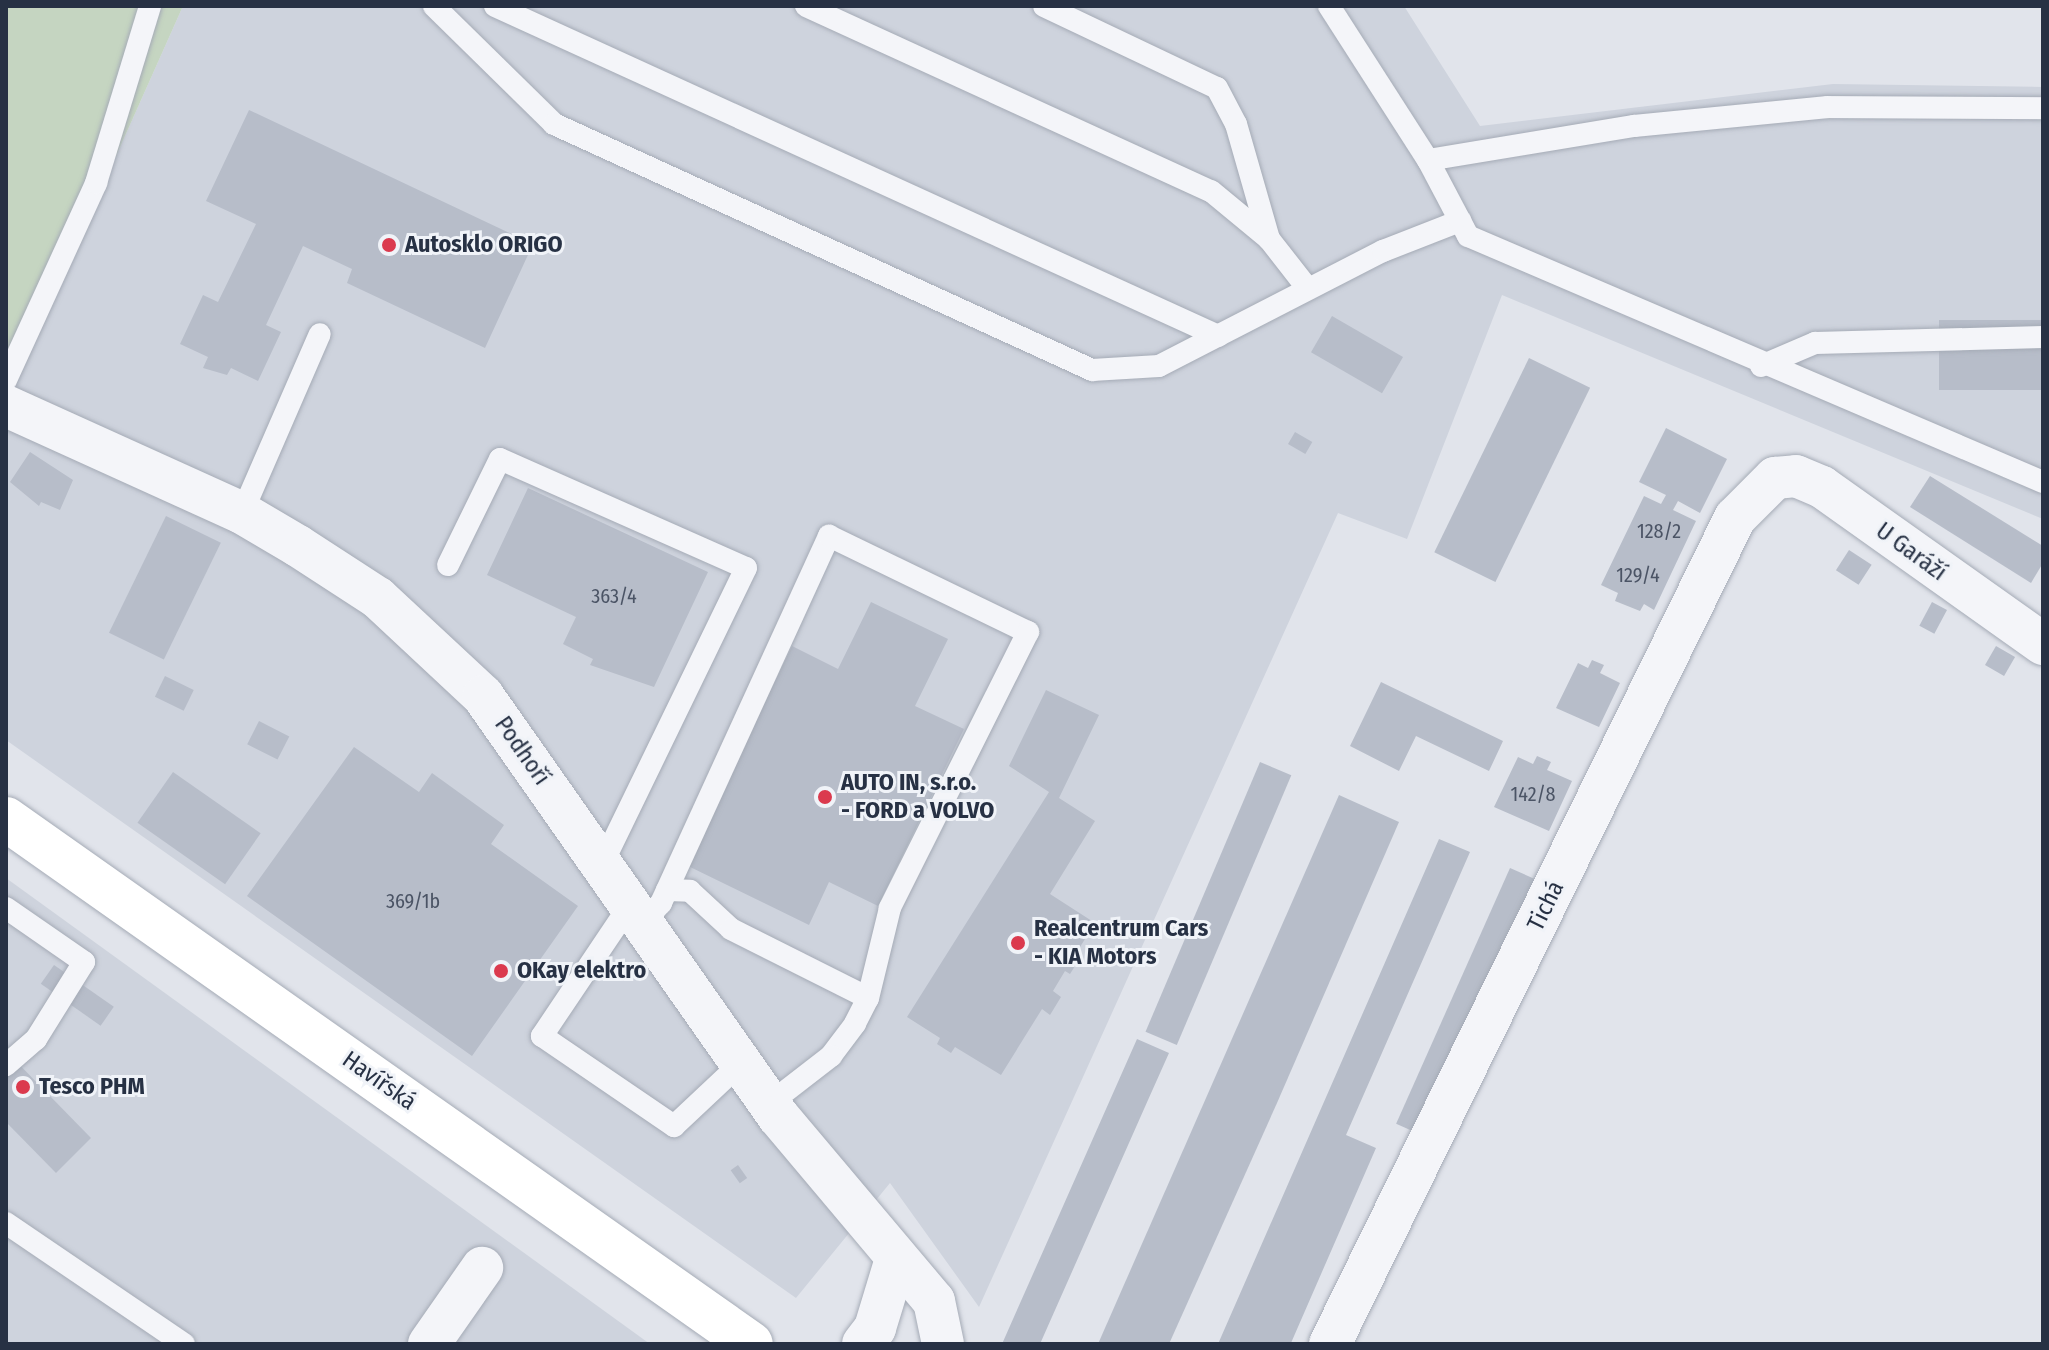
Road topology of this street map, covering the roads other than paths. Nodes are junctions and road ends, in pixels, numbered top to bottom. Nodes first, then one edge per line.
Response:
1 (150, 6) edge
2 (434, 6) edge
3 (495, 6) edge
4 (806, 6) edge
5 (1044, 6) edge
6 (1329, 6) edge
7 (2043, 108) edge
8 (1428, 160) junction
9 (1460, 221) junction
10 (1269, 239) junction
11 (1308, 289) junction
12 (320, 334) dead end
13 (1218, 336) junction
14 (2043, 337) edge
15 (1761, 366) junction
16 (6, 380) edge
17 (6, 406) edge
18 (1775, 478) joint
19 (2043, 482) edge
20 (242, 513) junction
21 (448, 565) dead end
22 (2043, 644) edge
23 (6, 819) edge
24 (602, 865) junction
25 (647, 906) junction
26 (6, 908) edge
27 (868, 998) junction
28 (741, 1063) junction
29 (6, 1065) edge
30 (769, 1104) junction
31 (6, 1223) edge
32 (896, 1259) junction
33 (482, 1268) dead end
34 (184, 1344) edge
35 (429, 1344) edge
36 (751, 1344) edge
37 (863, 1344) edge
38 (943, 1344) edge
39 (1330, 1344) edge

1 - 16 lane
2 - 13 lane
3 - 13 lane
4 - 10 lane
5 - 10 lane
6 - 8 lane
7 - 8 lane
8 - 9 lane
9 - 11 lane
9 - 15 lane
10 - 11 lane
11 - 13 lane
12 - 20 lane
14 - 15 lane
15 - 19 lane
17 - 20 street, Podhoří
18 - 22 street, U Garáží
18 - 39 street, Tichá
20 - 24 street, Podhoří
21 - 24 lane
23 - 36 main road, Havířská
24 - 25 street, Podhoří
25 - 27 lane
25 - 27 lane
25 - 28 street, Podhoří
25 - 28 lane
26 - 29 lane
27 - 30 lane
28 - 30 street, Podhoří
30 - 32 street, Podhoří
31 - 34 lane
32 - 37 street
32 - 38 street, Podhoří
33 - 35 street

